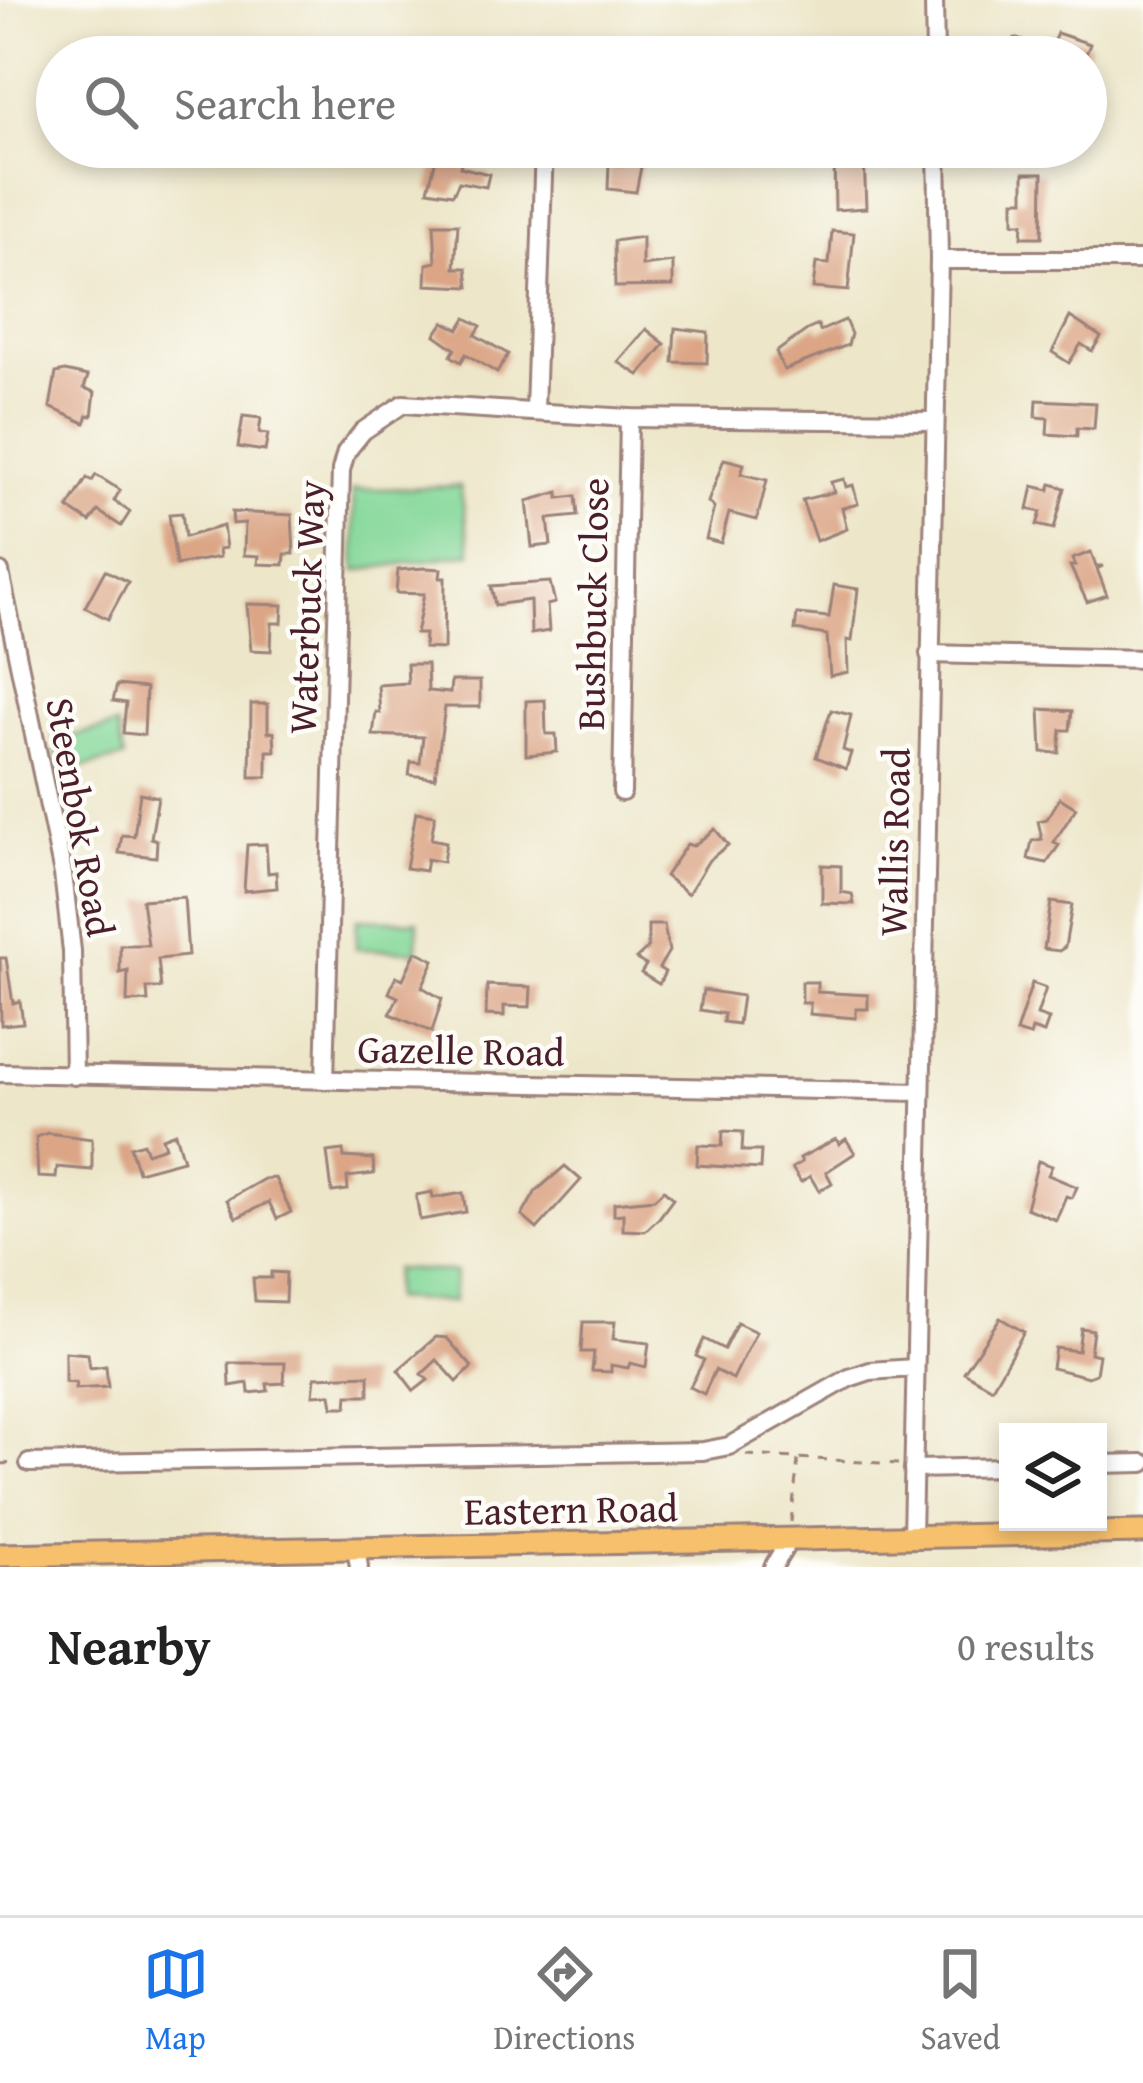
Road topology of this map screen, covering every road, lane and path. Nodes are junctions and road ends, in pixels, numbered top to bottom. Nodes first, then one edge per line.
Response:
1 (934, 0) edge
2 (934, 36) edge
3 (543, 168) edge
4 (937, 168) edge
5 (939, 260) junction
6 (1143, 260) edge
7 (535, 410) junction
8 (629, 418) junction
9 (931, 421) junction
10 (0, 572) edge
11 (929, 654) junction
12 (1143, 659) edge
13 (622, 792) dead end
14 (0, 1073) edge
15 (74, 1076) junction
16 (326, 1081) junction
17 (921, 1091) junction
18 (914, 1368) junction
19 (729, 1446) junction
20 (798, 1456) junction
21 (29, 1463) dead end
22 (1143, 1463) edge
23 (1107, 1464) edge
24 (999, 1467) edge
25 (913, 1469) junction
26 (1143, 1532) edge
27 (912, 1538) junction
28 (788, 1542) junction
29 (0, 1555) edge
30 (357, 1557) edge
31 (268, 1558) edge
32 (773, 1567) edge

1 - 2 street
3 - 7 street
4 - 5 street, Wallis Road
5 - 6 street
5 - 9 street, Wallis Road
7 - 8 street, Waterbuck Way
7 - 16 street, Waterbuck Way
8 - 9 street, Waterbuck Way
8 - 13 street, Bushbuck Close
9 - 11 street, Wallis Road
10 - 15 street, Steenbok Road
11 - 12 street
11 - 17 street, Wallis Road
14 - 15 street, Gazelle Road
15 - 16 street, Gazelle Road
16 - 17 street, Gazelle Road
17 - 18 street, Wallis Road
18 - 19 street
18 - 25 street, Wallis Road
19 - 20 path
19 - 21 street
20 - 25 path
20 - 28 path
22 - 23 street
24 - 25 street
25 - 27 street, Wallis Road
26 - 27 main road, Eastern Road
27 - 28 main road, Eastern Road
28 - 30 main road, Eastern Road
28 - 32 street
29 - 31 main road, Eastern Road
30 - 31 main road, Eastern Road

